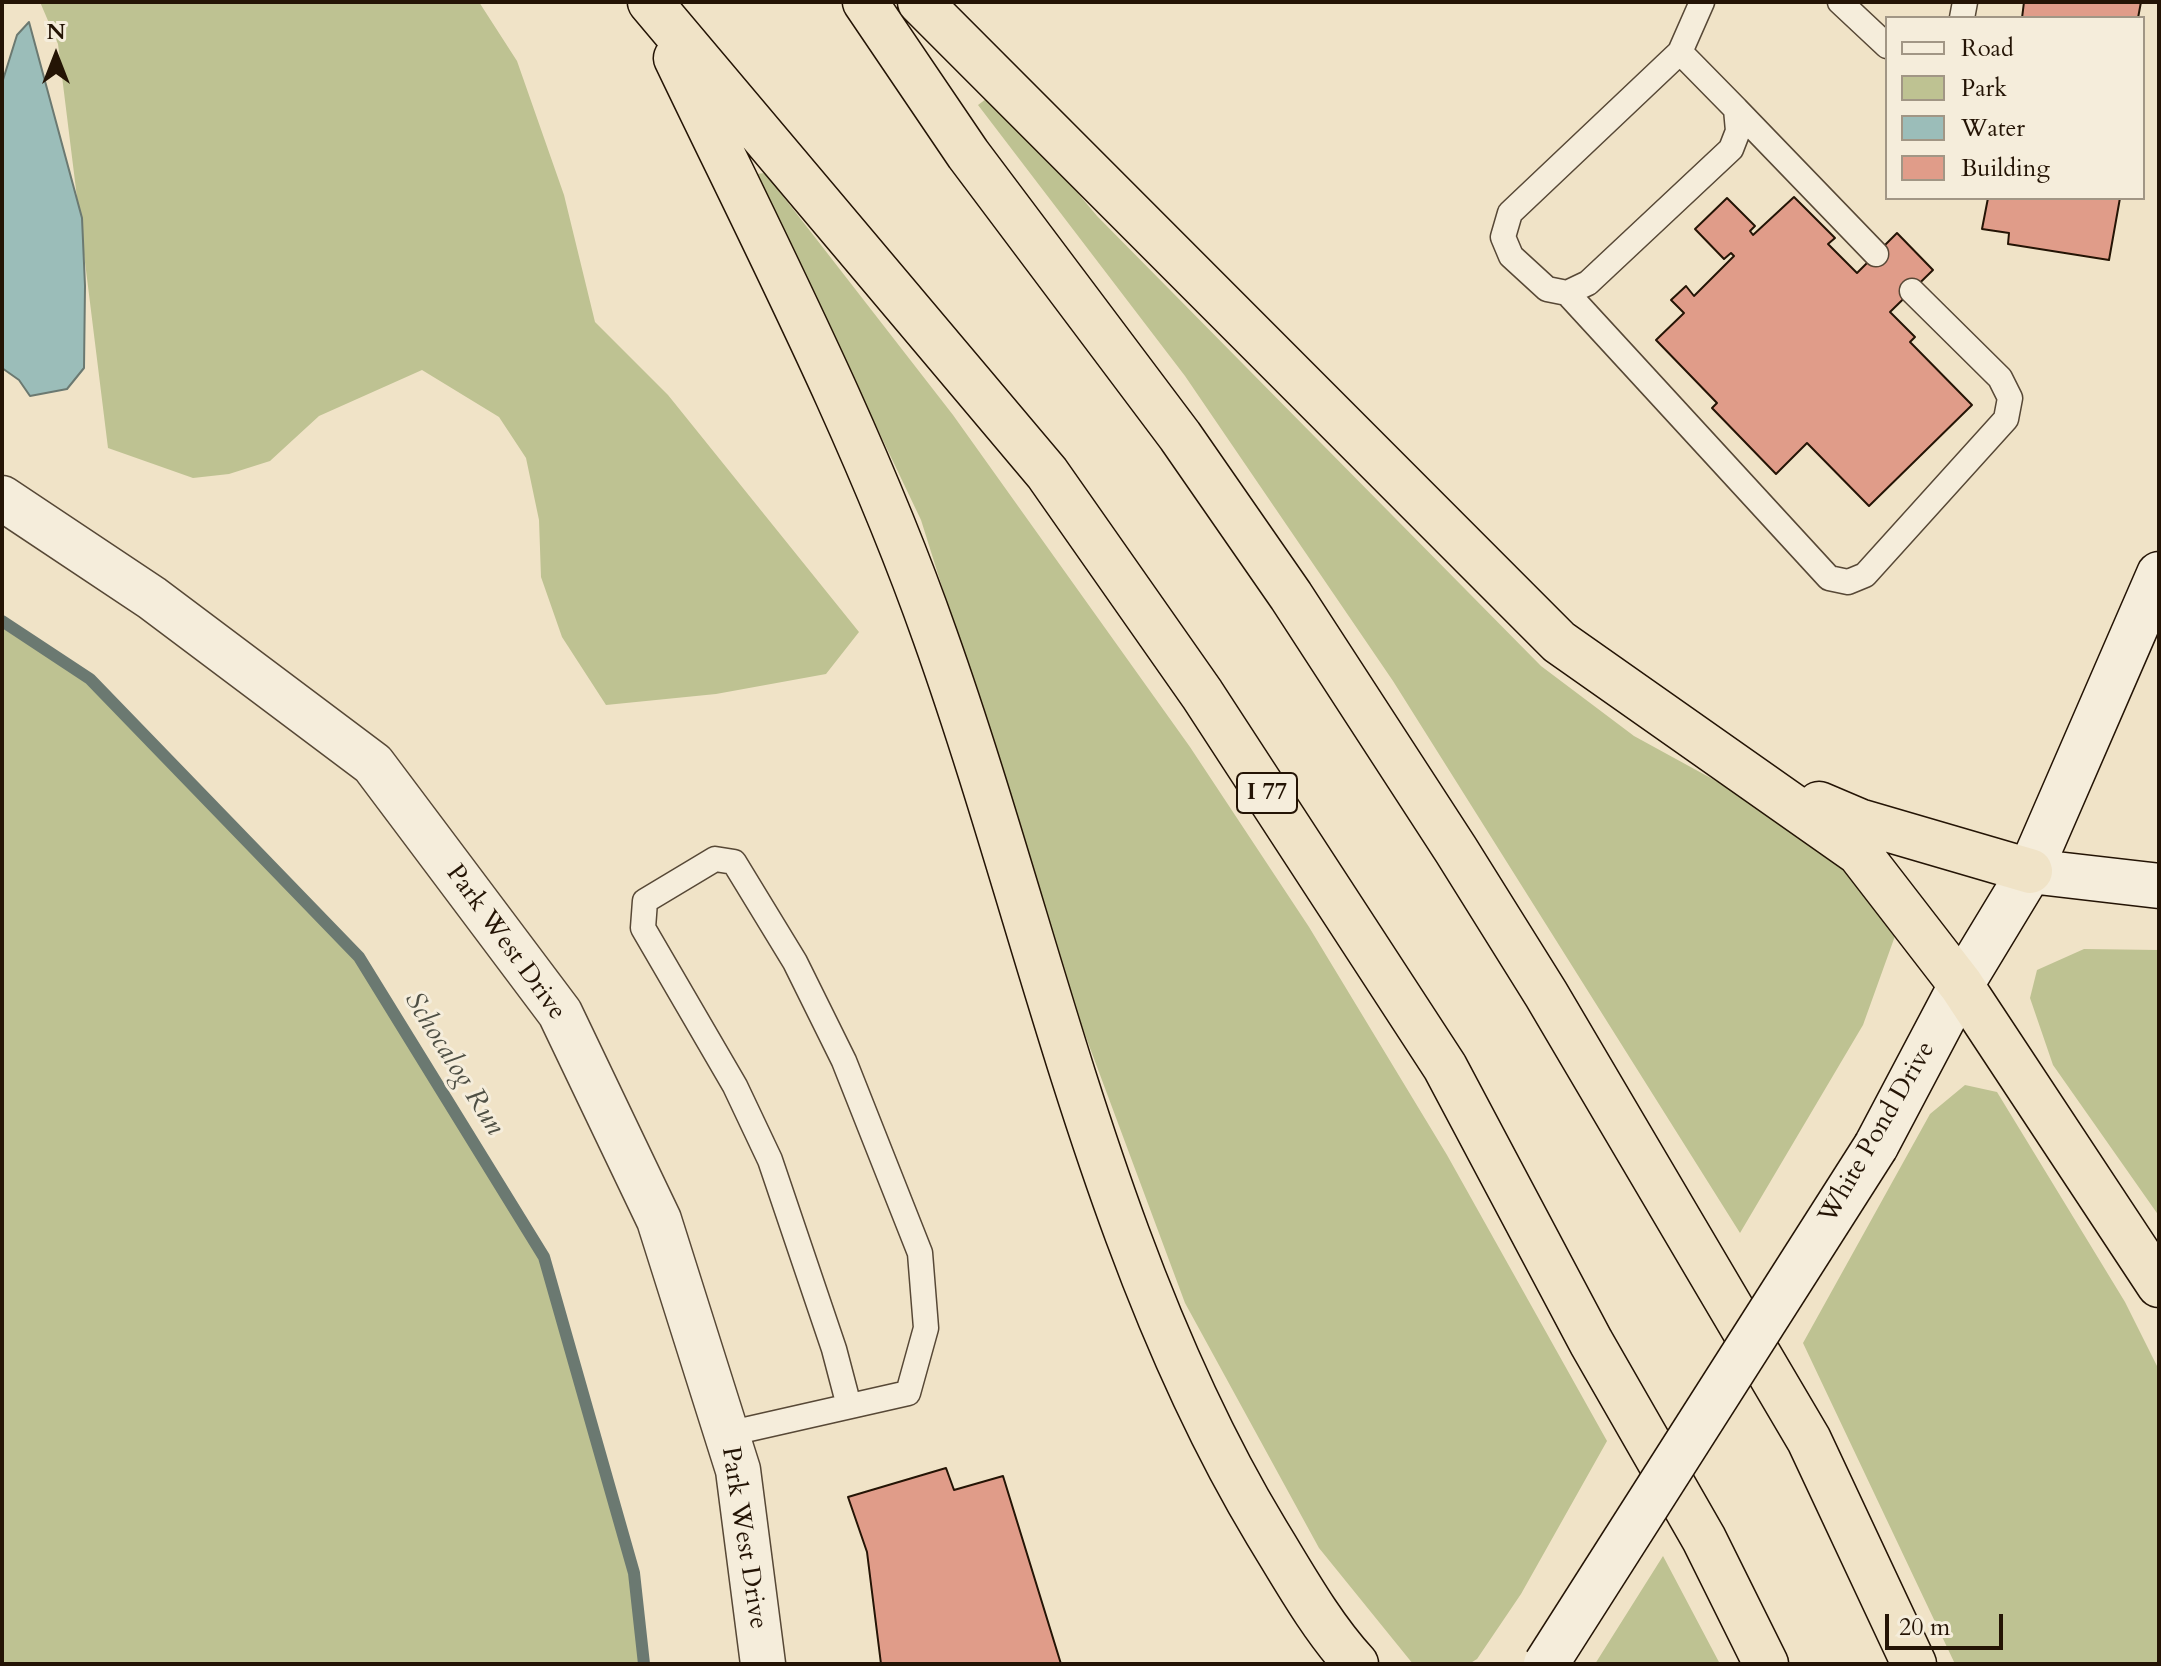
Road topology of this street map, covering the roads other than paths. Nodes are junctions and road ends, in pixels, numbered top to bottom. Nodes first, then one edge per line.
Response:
1 (650, 2) edge
2 (865, 2) edge
3 (920, 2) edge
4 (1702, 2) edge
5 (1840, 2) edge
6 (1885, 44) edge
7 (1680, 52) junction
8 (1736, 109) junction
9 (1876, 254) dead end
10 (1912, 291) dead end
11 (1567, 293) junction
12 (2, 498) edge
13 (2159, 574) edge
14 (1752, 777) junction
15 (2030, 871) junction
16 (2159, 886) edge
17 (1961, 985) junction
18 (2159, 1285) edge
19 (849, 1406) junction
20 (727, 1434) junction
21 (763, 1664) edge
22 (1356, 1664) edge
23 (1546, 1664) edge
24 (1766, 1664) edge
25 (1914, 1664) edge

1 - 22 highway
1 - 24 highway, I 77
2 - 25 highway
3 - 14 highway
4 - 7 lane
5 - 6 lane
7 - 8 lane
7 - 11 lane
8 - 9 lane
8 - 11 lane
10 - 11 lane
12 - 20 street, Park West Drive
13 - 15 street, White Pond Drive
14 - 15 highway
14 - 17 highway
15 - 16 street
15 - 17 street, White Pond Drive
17 - 18 highway
17 - 23 street, White Pond Drive, bridge
19 - 19 lane
19 - 20 lane
20 - 21 street, Park West Drive

